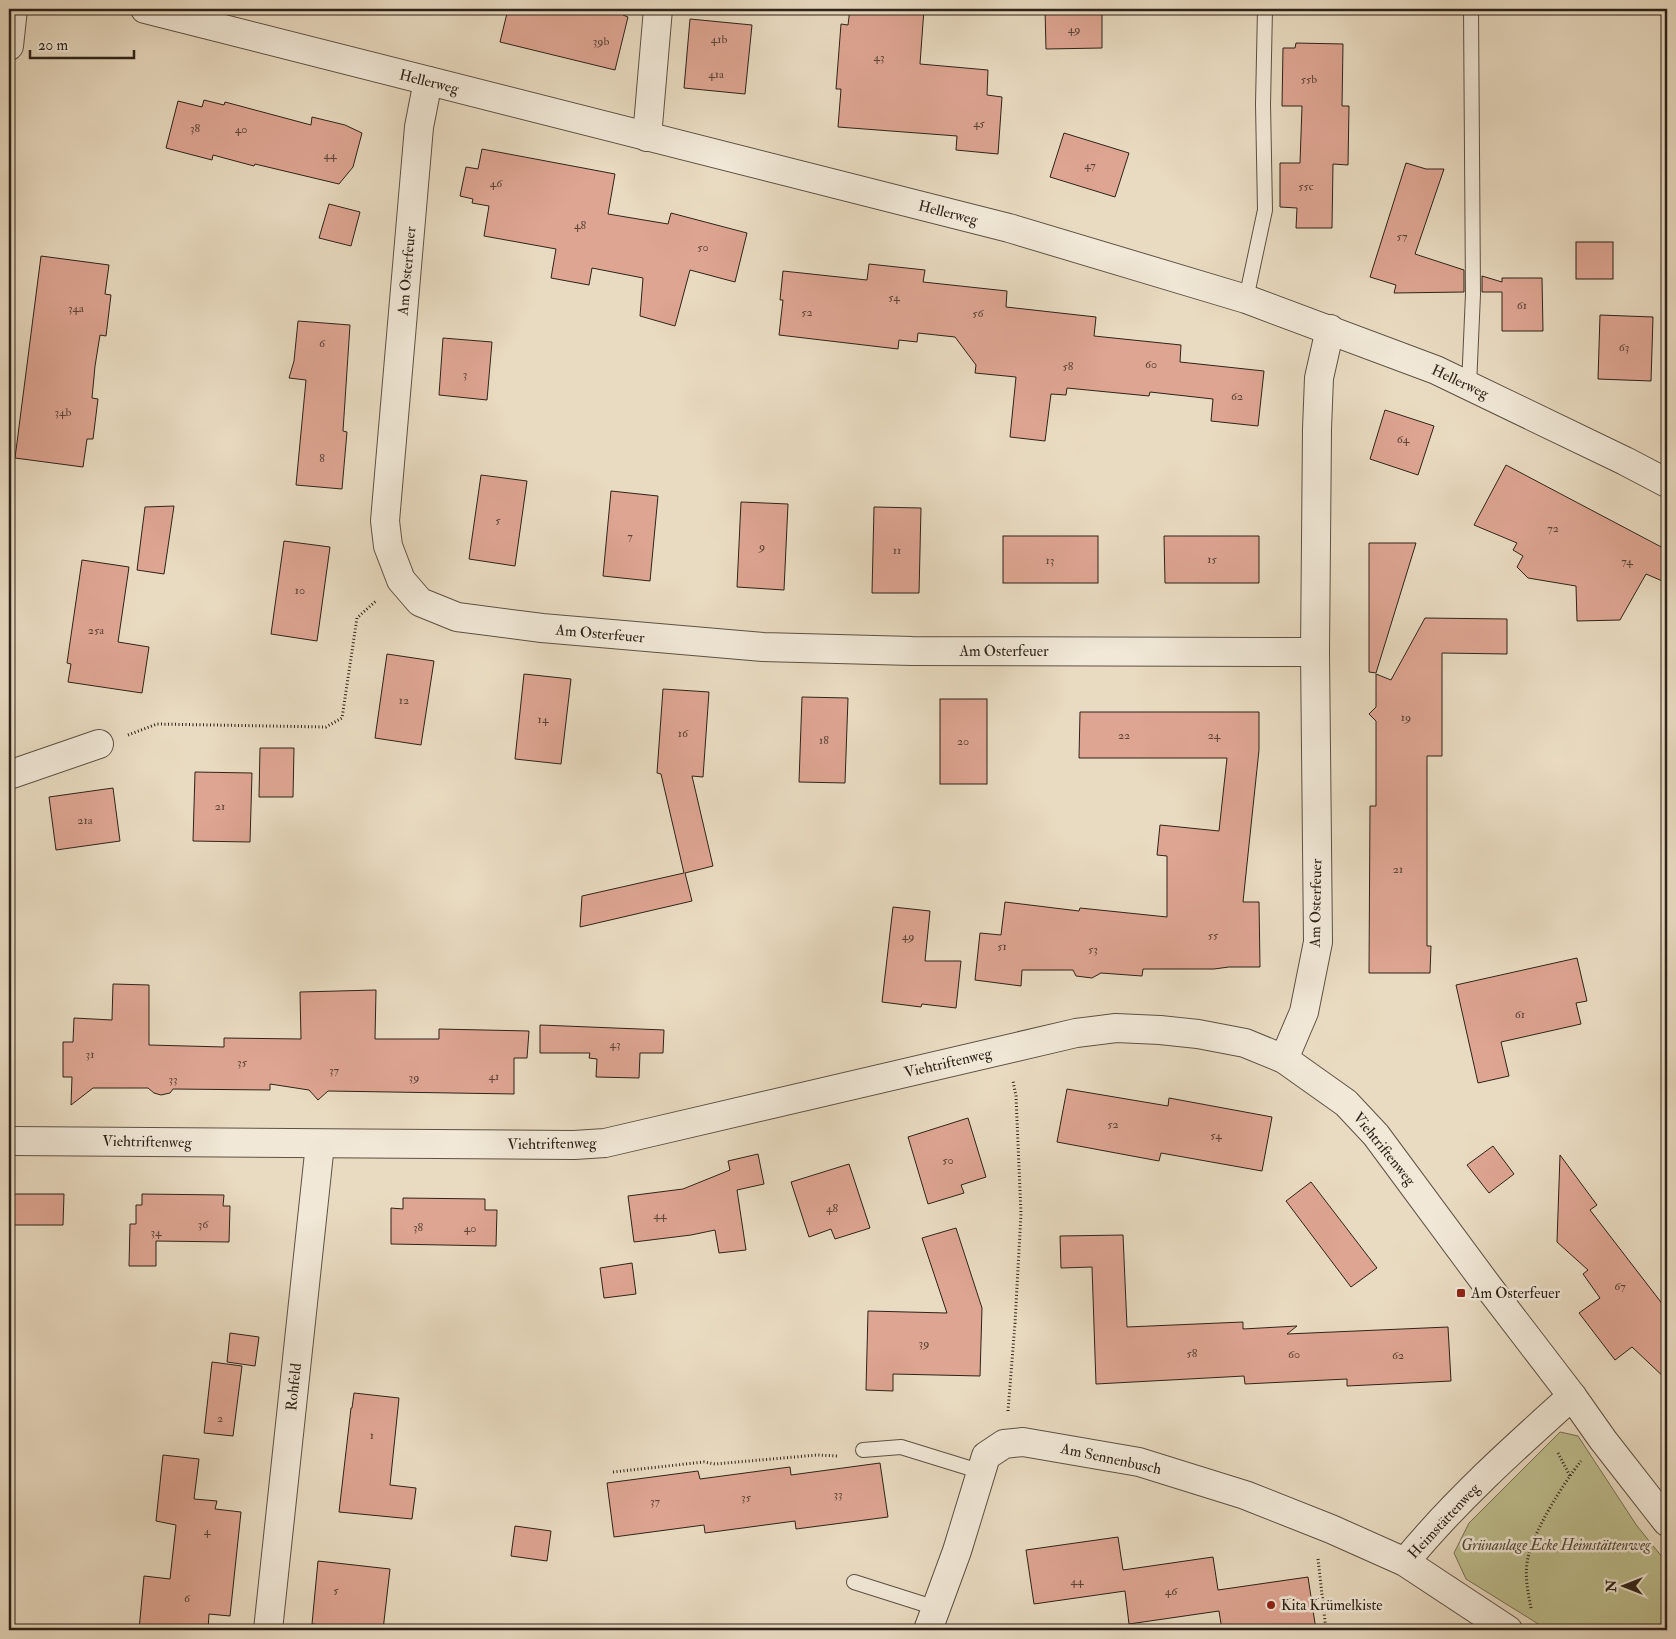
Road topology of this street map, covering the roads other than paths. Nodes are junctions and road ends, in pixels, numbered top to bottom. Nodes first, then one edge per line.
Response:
1 (13, 9) edge
2 (145, 9) edge
3 (658, 9) edge
4 (1265, 9) edge
5 (1471, 9) edge
6 (214, 17) edge
7 (9, 46) edge
8 (428, 81) junction
9 (647, 136) junction
10 (1246, 298) junction
11 (1330, 329) junction
12 (1469, 386) junction
13 (1667, 482) edge
14 (1315, 652) junction
15 (99, 744) road end
16 (9, 775) edge
17 (1284, 1059) junction
18 (9, 1141) edge
19 (320, 1144) junction
20 (1572, 1396) junction
21 (863, 1450) road end
22 (982, 1472) junction
23 (1667, 1522) edge
24 (1405, 1562) junction
25 (854, 1582) dead end
26 (932, 1619) edge
27 (268, 1630) edge
28 (1508, 1630) edge

1 - 7 street
2 - 6 street, Hellerweg
3 - 9 street
4 - 10 lane
5 - 12 lane
6 - 8 street, Hellerweg
8 - 9 street, Hellerweg
8 - 14 street, Am Osterfeuer
9 - 10 street, Hellerweg
10 - 11 street, Hellerweg
11 - 12 street, Hellerweg
11 - 14 street, Am Osterfeuer
12 - 13 street, Hellerweg
14 - 17 street, Am Osterfeuer
15 - 16 street
17 - 19 street, Viehtriftenweg
17 - 20 street, Viehtriftenweg
18 - 19 street, Viehtriftenweg
19 - 27 street, Rohfeld
20 - 23 street, Viehtriftenweg
20 - 24 street, Heimstättenweg
21 - 22 lane
22 - 24 street, Am Sennenbusch
22 - 26 street
24 - 28 street, Heimstättenweg
25 - 26 lane

